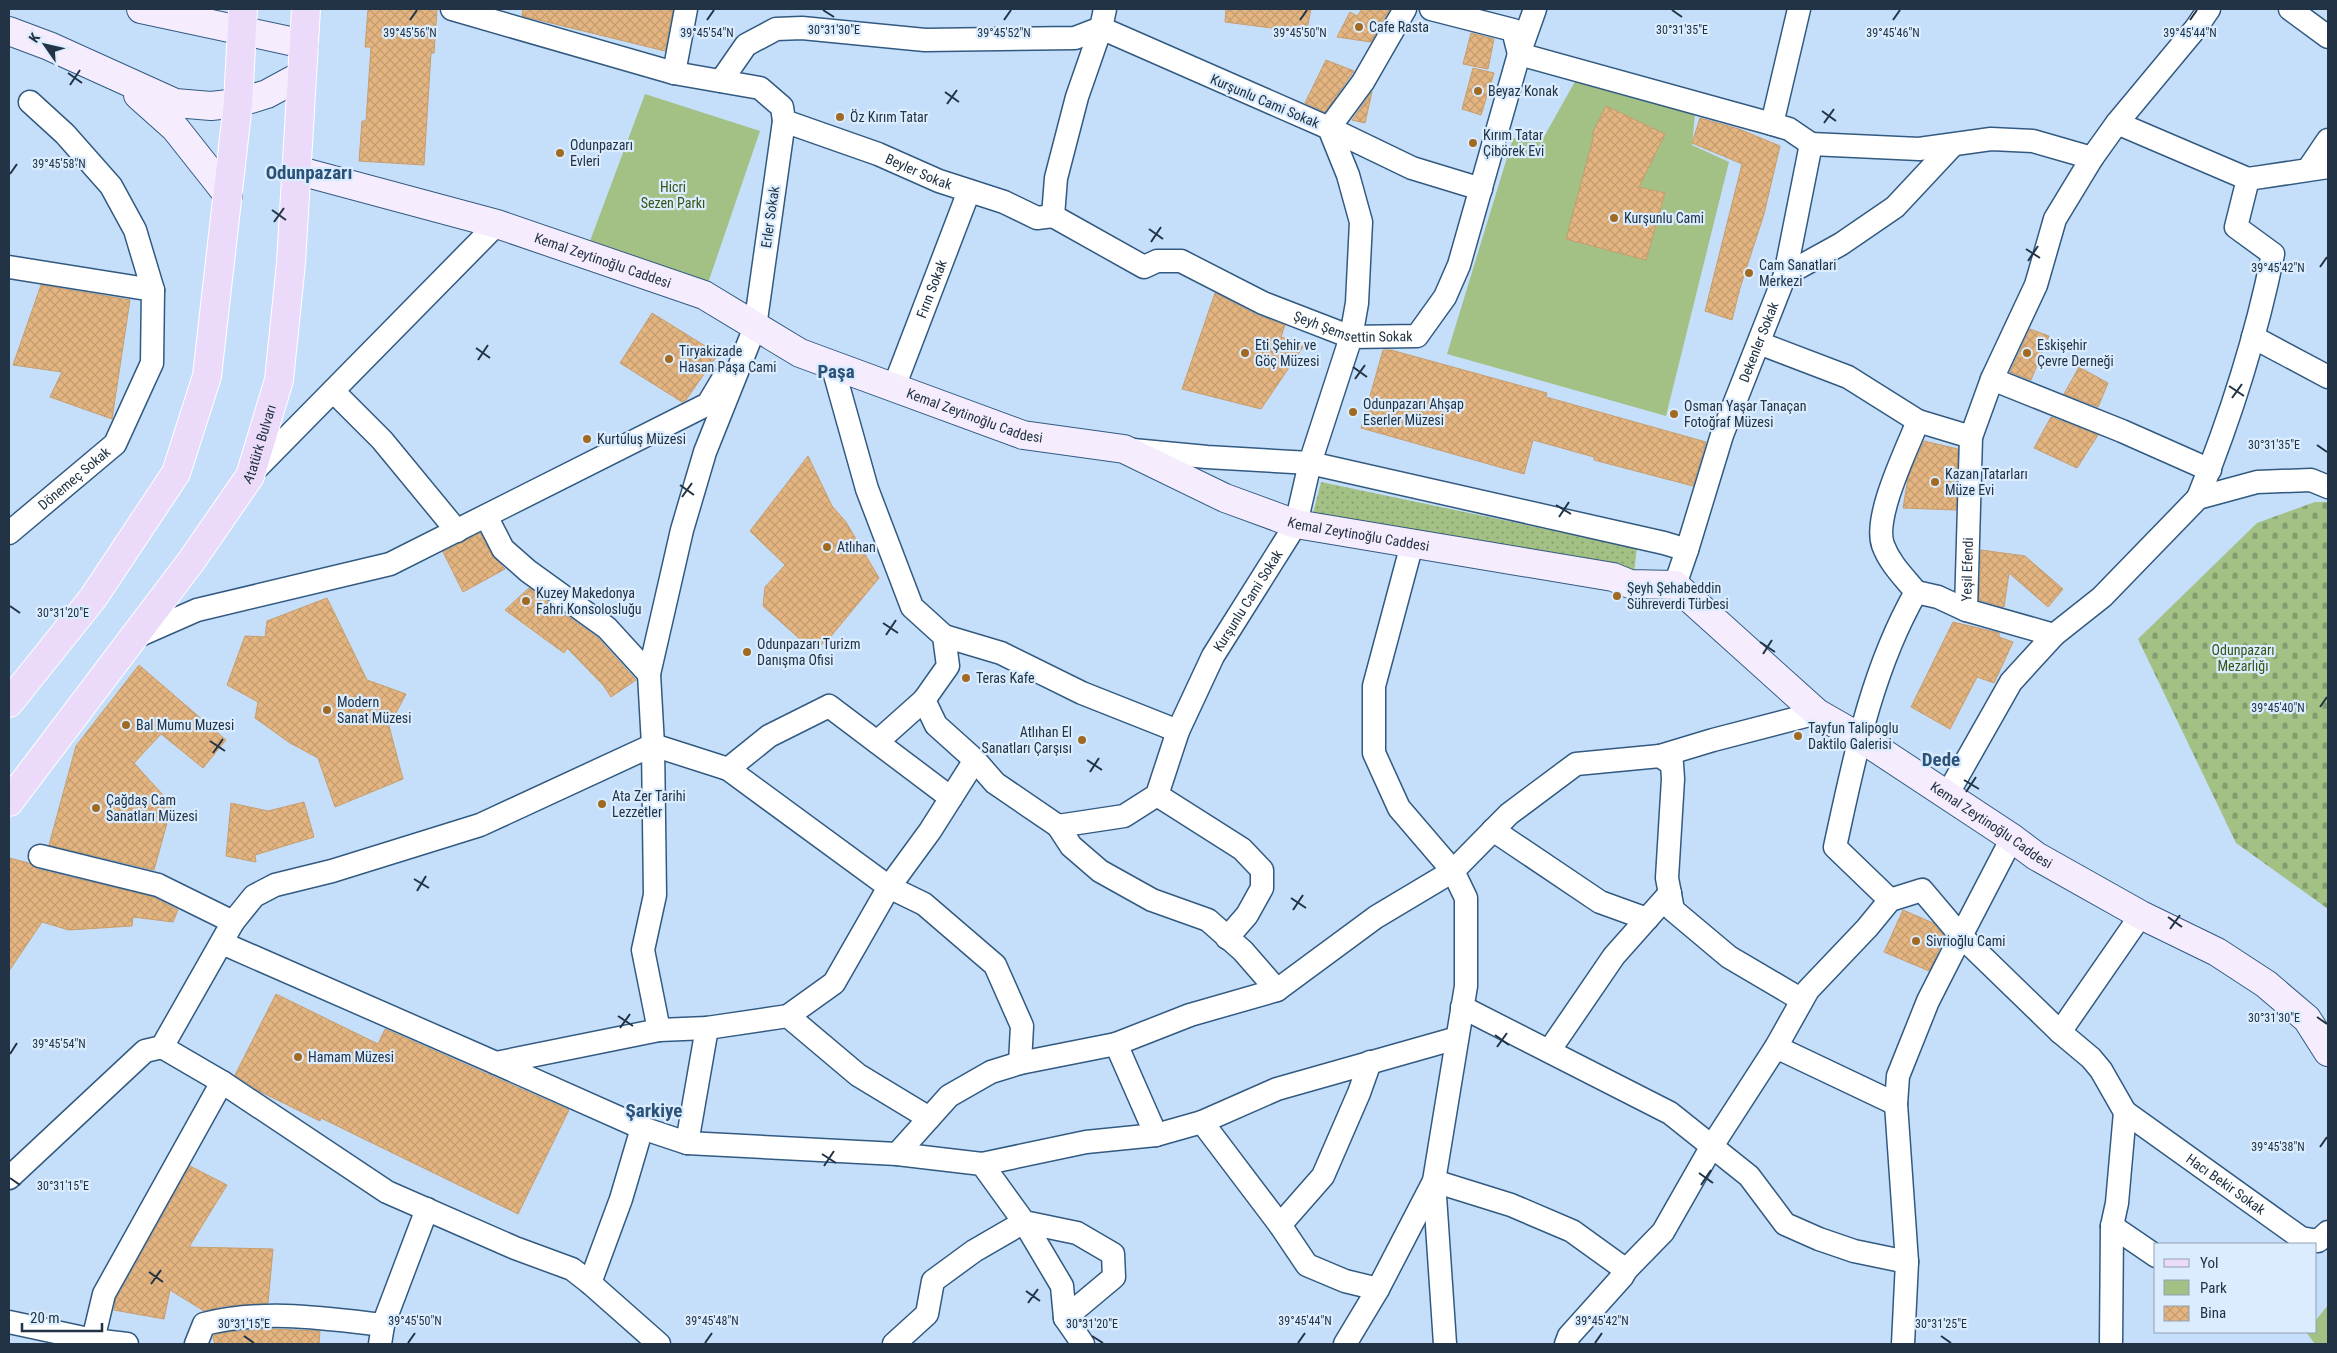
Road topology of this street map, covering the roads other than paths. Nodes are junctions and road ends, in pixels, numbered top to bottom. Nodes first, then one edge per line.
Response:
1 (141, 9) edge
2 (306, 9) edge
3 (452, 9) edge
4 (686, 9) edge
5 (1405, 9) edge
6 (1431, 9) edge
7 (1535, 9) edge
8 (1799, 9) edge
9 (2209, 9) edge
10 (2290, 9) edge
11 (1103, 18) edge
12 (242, 20) edge
13 (9, 30) edge
14 (2328, 37) edge
15 (304, 44) junction
16 (1519, 54) junction
17 (674, 73) junction
18 (302, 75) junction
19 (122, 80) junction
20 (721, 82) junction
21 (30, 102) dead end
22 (238, 103) junction
23 (783, 114) junction
24 (2117, 123) junction
25 (1772, 124) junction
26 (1329, 128) junction
27 (2328, 140) edge
28 (1811, 144) junction
29 (1953, 145) junction
30 (2092, 158) junction
31 (2319, 168) edge
32 (296, 170) junction
33 (2248, 179) junction
34 (1482, 189) junction
35 (968, 191) junction
36 (228, 195) junction
37 (1053, 216) junction
38 (497, 224) junction
39 (9, 267) edge
40 (1786, 275) junction
41 (153, 290) junction
42 (755, 327) junction
43 (1350, 337) junction
44 (2253, 337) junction
45 (1759, 344) junction
46 (832, 364) junction
47 (2328, 377) edge
48 (1992, 379) junction
49 (894, 387) junction
50 (333, 391) junction
51 (1918, 420) junction
52 (1971, 437) junction
53 (1124, 449) junction
54 (1310, 463) junction
55 (2210, 470) junction
56 (250, 476) junction
57 (2328, 487) edge
58 (2198, 498) junction
59 (486, 516) junction
60 (1296, 524) junction
61 (457, 530) junction
62 (9, 533) edge
63 (1412, 544) junction
64 (1687, 550) junction
65 (1675, 585) junction
66 (1916, 592) junction
67 (1966, 610) junction
68 (2054, 635) junction
69 (944, 636) junction
70 (131, 639) junction
71 (649, 674) junction
72 (924, 700) junction
73 (9, 702) edge
74 (1817, 714) junction
75 (1178, 731) junction
76 (1859, 737) junction
77 (877, 742) junction
78 (653, 745) junction
79 (1660, 756) junction
80 (975, 760) junction
81 (728, 769) junction
82 (1157, 795) junction
83 (1947, 795) junction
84 (951, 798) junction
85 (9, 802) edge
86 (1058, 826) junction
87 (1493, 830) junction
88 (2012, 838) junction
89 (40, 856) dead end
90 (1453, 871) junction
91 (890, 886) junction
92 (1670, 893) junction
93 (1890, 900) junction
94 (2141, 915) junction
95 (1647, 919) junction
96 (233, 922) junction
97 (1961, 936) junction
98 (1227, 938) junction
99 (222, 943) junction
100 (1277, 990) junction
101 (1802, 1000) junction
102 (1462, 1006) junction
103 (788, 1016) junction
104 (707, 1028) junction
105 (659, 1030) junction
106 (2060, 1032) junction
107 (1457, 1038) junction
108 (1116, 1044) junction
109 (162, 1047) junction
110 (1776, 1047) junction
111 (1548, 1051) junction
112 (2328, 1052) edge
113 (1370, 1062) junction
114 (496, 1063) junction
115 (1020, 1063) junction
116 (222, 1082) junction
117 (1896, 1104) junction
118 (2125, 1112) junction
119 (929, 1118) junction
120 (1202, 1122) junction
121 (642, 1128) junction
122 (1156, 1135) junction
123 (688, 1142) junction
124 (1712, 1146) junction
125 (897, 1154) junction
126 (982, 1164) junction
127 (9, 1178) edge
128 (1434, 1181) junction
129 (427, 1209) junction
130 (1024, 1222) junction
131 (1280, 1225) junction
132 (2112, 1226) junction
133 (2328, 1232) edge
134 (2154, 1255) edge
135 (1907, 1262) junction
136 (1626, 1270) junction
137 (590, 1283) junction
138 (1378, 1289) junction
139 (1065, 1318) junction
140 (9, 1322) edge
141 (381, 1335) edge
142 (93, 1342) edge
143 (1078, 1343) edge
144 (1449, 1343) edge
145 (127, 1344) edge
146 (196, 1344) edge
147 (659, 1344) edge
148 (894, 1344) edge
149 (1345, 1344) edge
150 (1566, 1344) edge
151 (1903, 1344) edge
152 (2111, 1344) edge

1 - 12 street
2 - 15 main road, Atatürk Bulvarı
3 - 17 street
4 - 17 street
5 - 26 street
6 - 16 street
7 - 16 street, Şeyh Şemsettin Sokak
8 - 25 street
9 - 24 street, Yeşil Efendi
10 - 14 street
11 - 20 street
11 - 26 street, Kurşunlu Cami Sokak
11 - 37 street
12 - 15 street
12 - 22 main road
13 - 19 street
15 - 18 main road, Atatürk Bulvarı
16 - 25 street
16 - 34 street, Şeyh Şemsettin Sokak
17 - 20 street
18 - 22 street
18 - 32 main road, Atatürk Bulvarı
19 - 22 street
19 - 36 street
20 - 23 street
21 - 41 street, Dönemeç Sokak
22 - 36 main road
23 - 35 street, Beyler Sokak
23 - 42 street, Erler Sokak
24 - 30 street, Yeşil Efendi
24 - 33 street
25 - 28 street
26 - 34 street
26 - 43 street, Kurşunlu Cami Sokak
27 - 31 street
28 - 29 street
28 - 40 street, Dekenler Sokak
29 - 30 street
29 - 40 street
30 - 48 street, Yeşil Efendi
31 - 33 street
32 - 38 street, Kemal Zeytinoğlu Caddesi
32 - 56 main road, Atatürk Bulvarı
33 - 44 street
34 - 43 street, Şeyh Şemsettin Sokak
35 - 37 street, Beyler Sokak
35 - 49 street, Fırın Sokak
36 - 73 main road
37 - 43 street, Şeyh Şemsettin Sokak
38 - 42 street, Kemal Zeytinoğlu Caddesi
38 - 50 street
39 - 41 street
40 - 45 street, Dekenler Sokak
41 - 62 street, Dönemeç Sokak
42 - 46 street, Kemal Zeytinoğlu Caddesi
42 - 59 street
42 - 71 street
43 - 54 street, Kurşunlu Cami Sokak
44 - 47 street
44 - 55 street
45 - 51 street
45 - 64 street, Dekenler Sokak
46 - 49 street, Kemal Zeytinoğlu Caddesi
46 - 69 street
48 - 52 street, Yeşil Efendi
48 - 55 street
49 - 53 street, Kemal Zeytinoğlu Caddesi
50 - 56 street
50 - 61 street
51 - 52 street
51 - 66 street
52 - 67 street, Yeşil Efendi
53 - 54 street
53 - 60 street, Kemal Zeytinoğlu Caddesi
54 - 60 street, Kurşunlu Cami Sokak
54 - 64 street
55 - 58 street
56 - 70 main road, Atatürk Bulvarı
57 - 58 street
58 - 68 street
59 - 61 street
59 - 71 street
60 - 63 street, Kemal Zeytinoğlu Caddesi
60 - 75 street, Kurşunlu Cami Sokak
61 - 70 street
63 - 65 street, Kemal Zeytinoğlu Caddesi
63 - 90 street
64 - 65 street, Dekenler Sokak
65 - 74 street, Kemal Zeytinoğlu Caddesi
66 - 67 street
66 - 76 street
67 - 68 street, Yeşil Efendi
68 - 83 street
69 - 72 street
69 - 75 street
70 - 85 main road, Atatürk Bulvarı
71 - 78 street
72 - 77 street
72 - 80 street
74 - 76 street, Kemal Zeytinoğlu Caddesi
74 - 79 street
75 - 82 street, Kurşunlu Cami Sokak
76 - 83 street, Kemal Zeytinoğlu Caddesi
76 - 93 street
77 - 81 street
77 - 84 street
78 - 81 street
78 - 96 street
78 - 105 street
79 - 87 street
79 - 92 street
80 - 84 street
80 - 86 street
81 - 91 street
82 - 86 street
82 - 98 street
83 - 88 street, Kemal Zeytinoğlu Caddesi
84 - 91 street
86 - 98 street
87 - 90 street
87 - 95 street
88 - 94 street, Kemal Zeytinoğlu Caddesi
88 - 97 street
89 - 96 street
90 - 100 street
90 - 102 street
91 - 103 street
91 - 115 street
92 - 95 street
92 - 101 street
93 - 97 street
93 - 101 street
94 - 106 street
94 - 112 street, Kemal Zeytinoğlu Caddesi
95 - 111 street
96 - 99 street
97 - 106 street
97 - 117 street
98 - 100 street
99 - 109 street
99 - 114 street
100 - 108 street
101 - 110 street
102 - 107 street
102 - 111 street
103 - 104 street
103 - 119 street
104 - 105 street
104 - 123 street
105 - 114 street
106 - 118 street
107 - 113 street
107 - 128 street
108 - 115 street
108 - 122 street
109 - 116 street
109 - 127 street
110 - 117 street
110 - 124 street
111 - 124 street
113 - 120 street
113 - 131 street
114 - 121 street
115 - 119 street
116 - 129 street
116 - 142 street
117 - 135 street
118 - 132 street
118 - 133 street, Hacı Bekir Sokak
119 - 125 street
120 - 122 street
120 - 131 street
121 - 123 street
121 - 137 street
122 - 126 street
123 - 125 street
124 - 135 street
124 - 136 street
125 - 126 street
126 - 130 street
128 - 136 street
128 - 138 street
128 - 144 street
129 - 137 street
129 - 141 street
130 - 139 street
130 - 139 street
130 - 148 street
131 - 138 street
132 - 134 street
132 - 152 street
135 - 151 street
136 - 150 street
137 - 147 street
138 - 149 street
139 - 143 street
140 - 142 street
141 - 146 street
142 - 145 street

